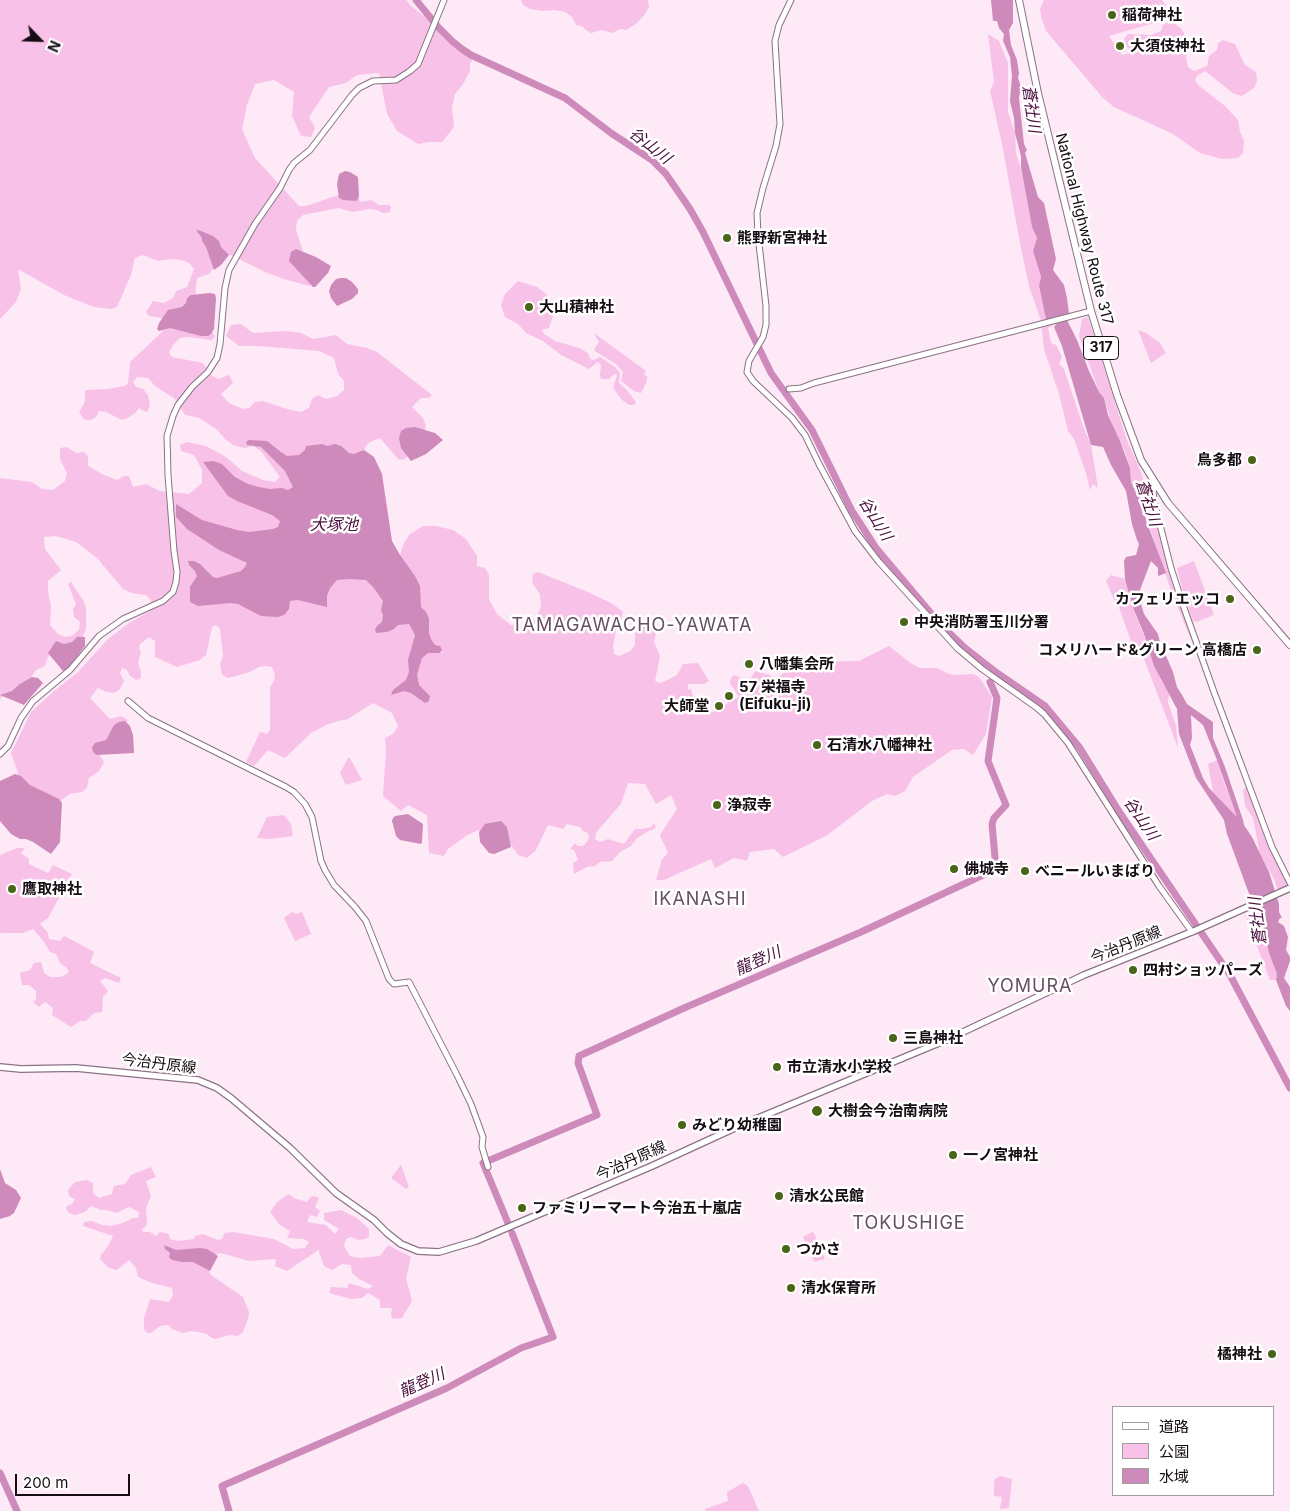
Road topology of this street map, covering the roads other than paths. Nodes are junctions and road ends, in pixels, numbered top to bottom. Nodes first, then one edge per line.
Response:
1 (444, 0) edge
2 (792, 0) edge
3 (1019, 0) edge
4 (1090, 311) junction
5 (789, 388) dead end
6 (1155, 484) junction
7 (1290, 645) edge
8 (128, 701) dead end
9 (0, 754) edge
10 (1290, 886) edge
11 (1193, 931) junction
12 (0, 1067) edge
13 (488, 1167) dead end

1 - 9 street
2 - 11 street
3 - 4 highway, National Highway Route 317 / 317
4 - 5 street
4 - 6 highway, National Highway Route 317 / 317
6 - 7 highway, National Highway Route 317 / 317
6 - 10 street
8 - 13 street
10 - 11 main road, 今治丹原線
11 - 12 main road, 今治丹原線

